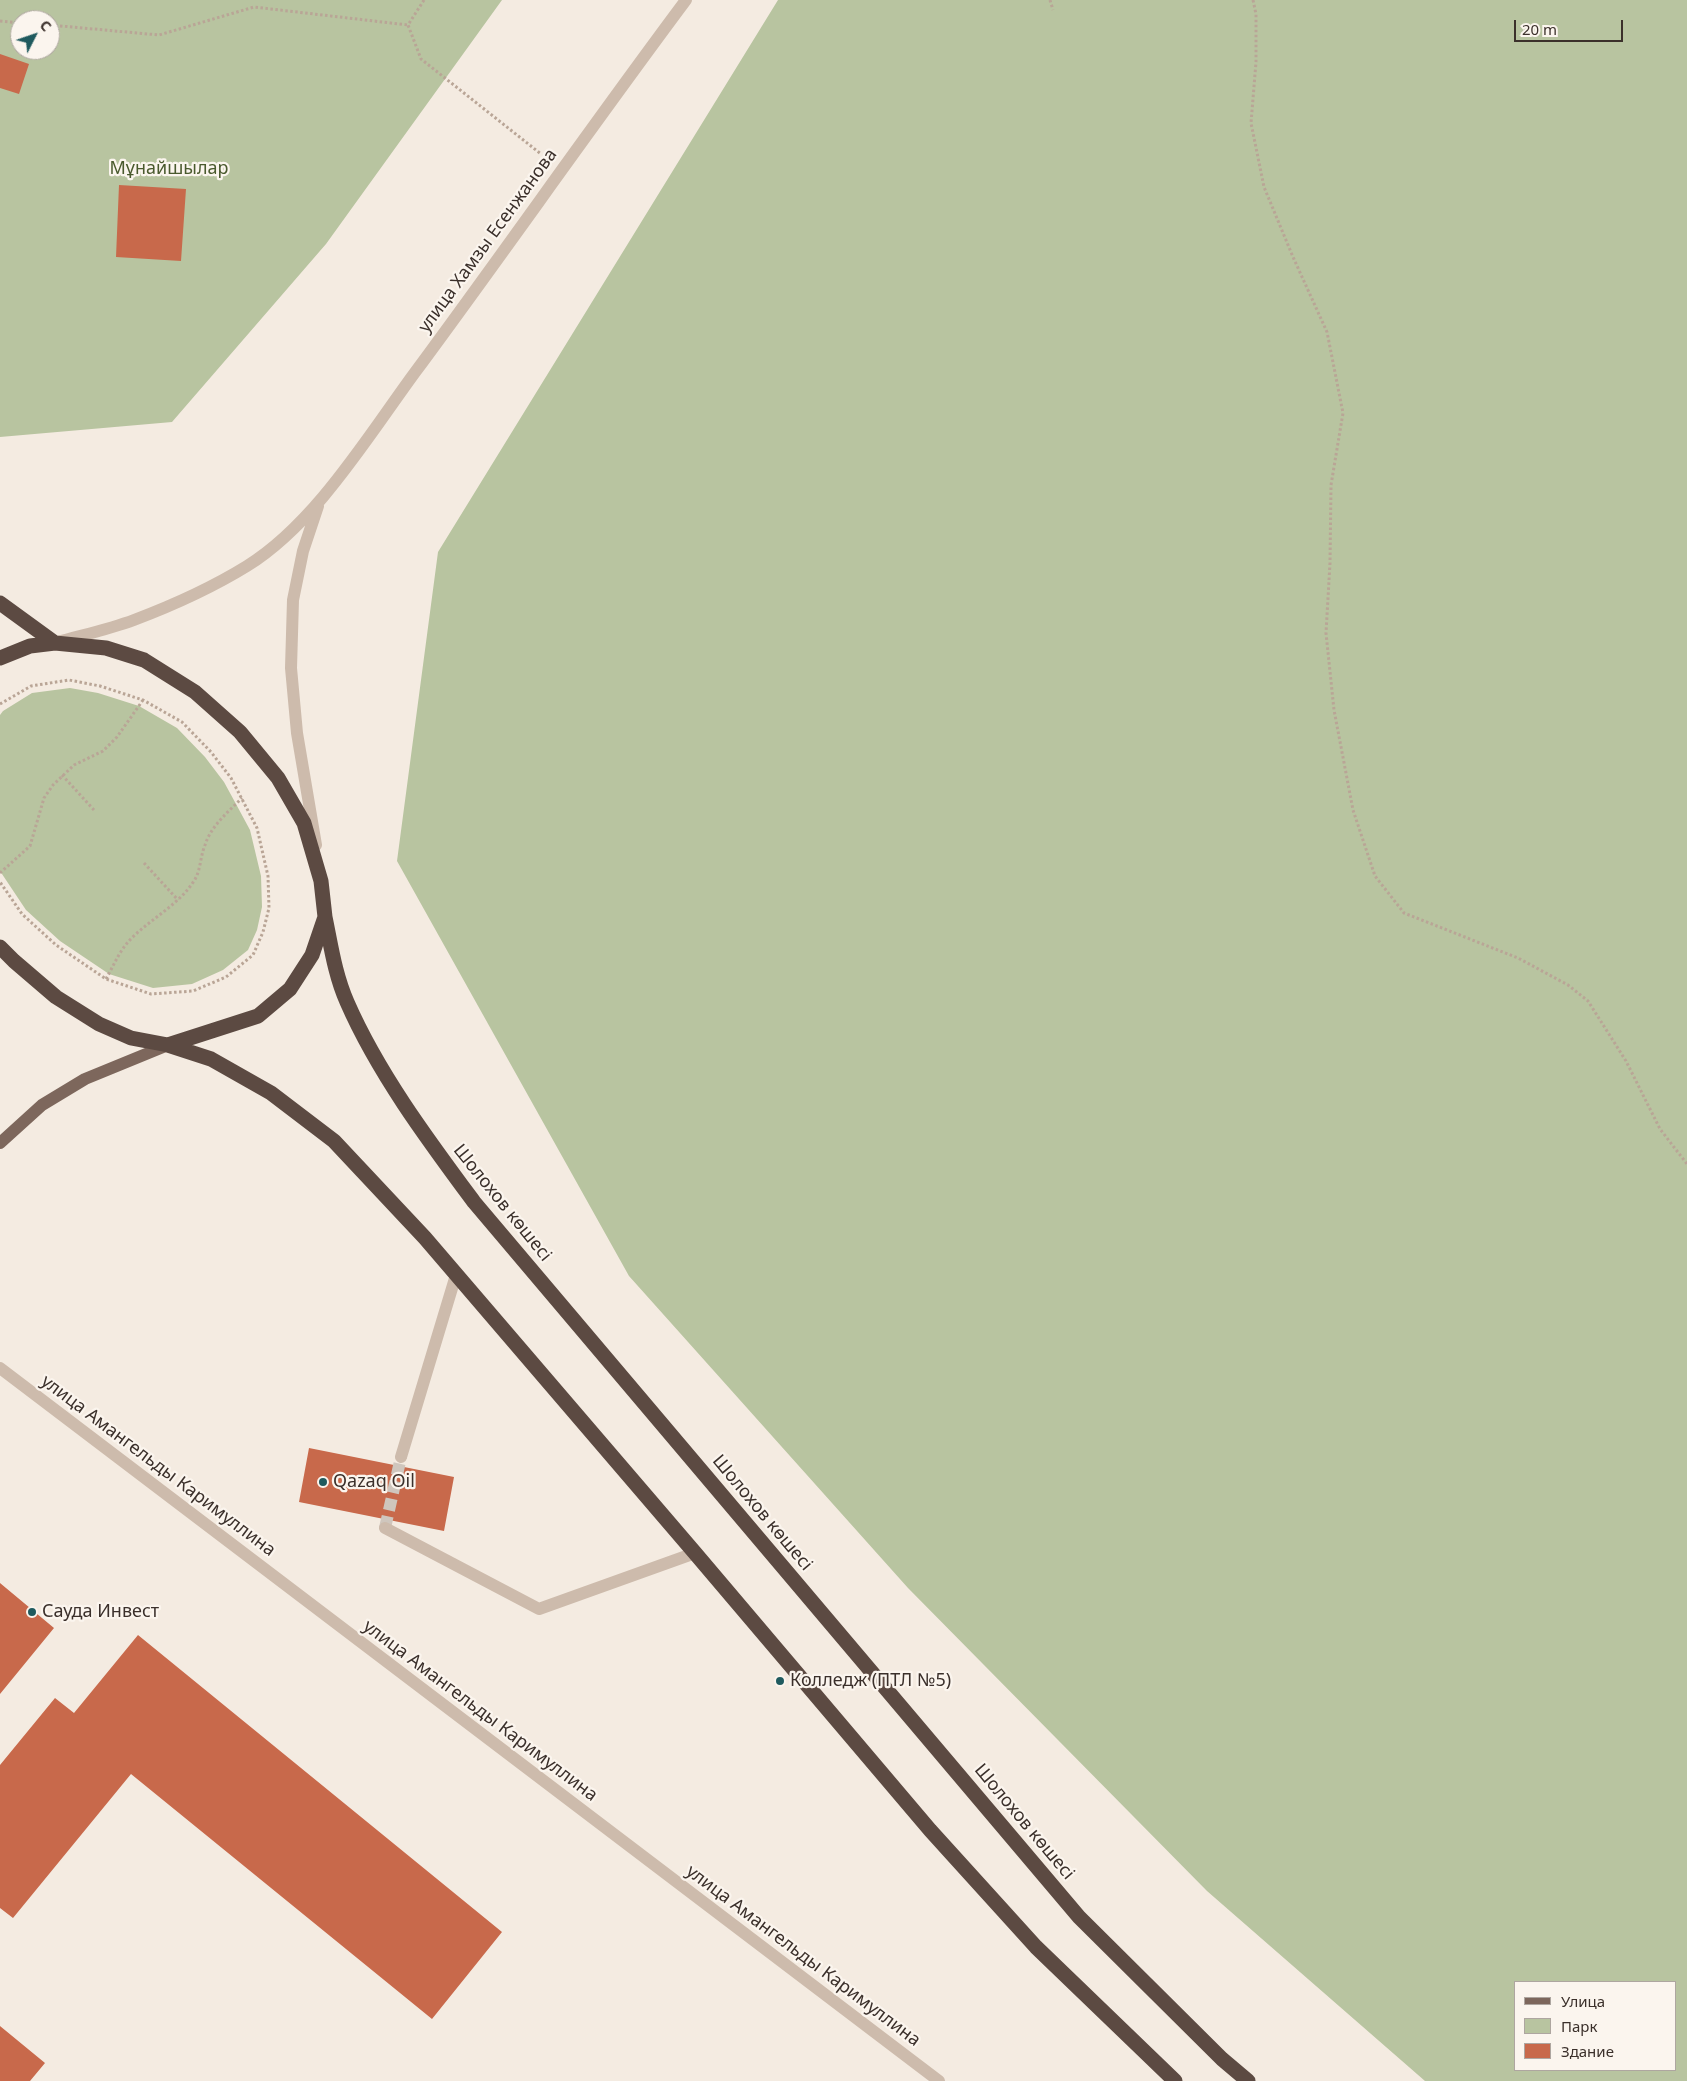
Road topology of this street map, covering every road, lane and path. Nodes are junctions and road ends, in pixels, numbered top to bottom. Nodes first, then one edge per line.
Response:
1 (424, 0) edge
2 (686, 0) edge
3 (1050, 0) edge
4 (1253, 0) edge
5 (1053, 10) dead end
6 (408, 24) junction
7 (60, 26) edge
8 (562, 169) junction
9 (319, 503) junction
10 (0, 603) edge
11 (55, 643) junction
12 (0, 658) edge
13 (143, 700) junction
14 (0, 704) edge
15 (62, 775) junction
16 (242, 798) junction
17 (94, 810) dead end
18 (144, 863) dead end
19 (0, 873) edge
20 (322, 880) junction
21 (0, 882) edge
22 (178, 900) junction
23 (325, 917) junction
24 (0, 947) edge
25 (106, 979) junction
26 (168, 1045) junction
27 (0, 1143) edge
28 (1687, 1164) edge
29 (456, 1276) junction
30 (0, 1368) edge
31 (400, 1457) tunnel mouth
32 (385, 1528) dead end
33 (695, 1553) junction
34 (939, 2081) edge
35 (1175, 2081) edge
36 (1248, 2081) edge

1 - 6 path
2 - 8 street, улица Хамзы Есенжанова
3 - 5 path
4 - 28 path
6 - 7 path
6 - 8 path
8 - 9 street, улица Хамзы Есенжанова
9 - 11 street
9 - 20 street
10 - 11 highway
11 - 12 highway, Шолохов көшесі
11 - 20 highway, Шолохов көшесі
13 - 14 path
13 - 15 path
13 - 16 path
15 - 17 path
15 - 19 path
16 - 22 path
16 - 25 path
18 - 22 path
20 - 23 highway, Шолохов көшесі
21 - 25 path
22 - 25 path
23 - 26 highway
23 - 36 highway, Шолохов көшесі
24 - 26 highway
26 - 27 main road
26 - 29 highway
29 - 31 street
29 - 33 highway
30 - 34 street, улица Амангельды Каримуллина
32 - 33 street
33 - 35 highway

